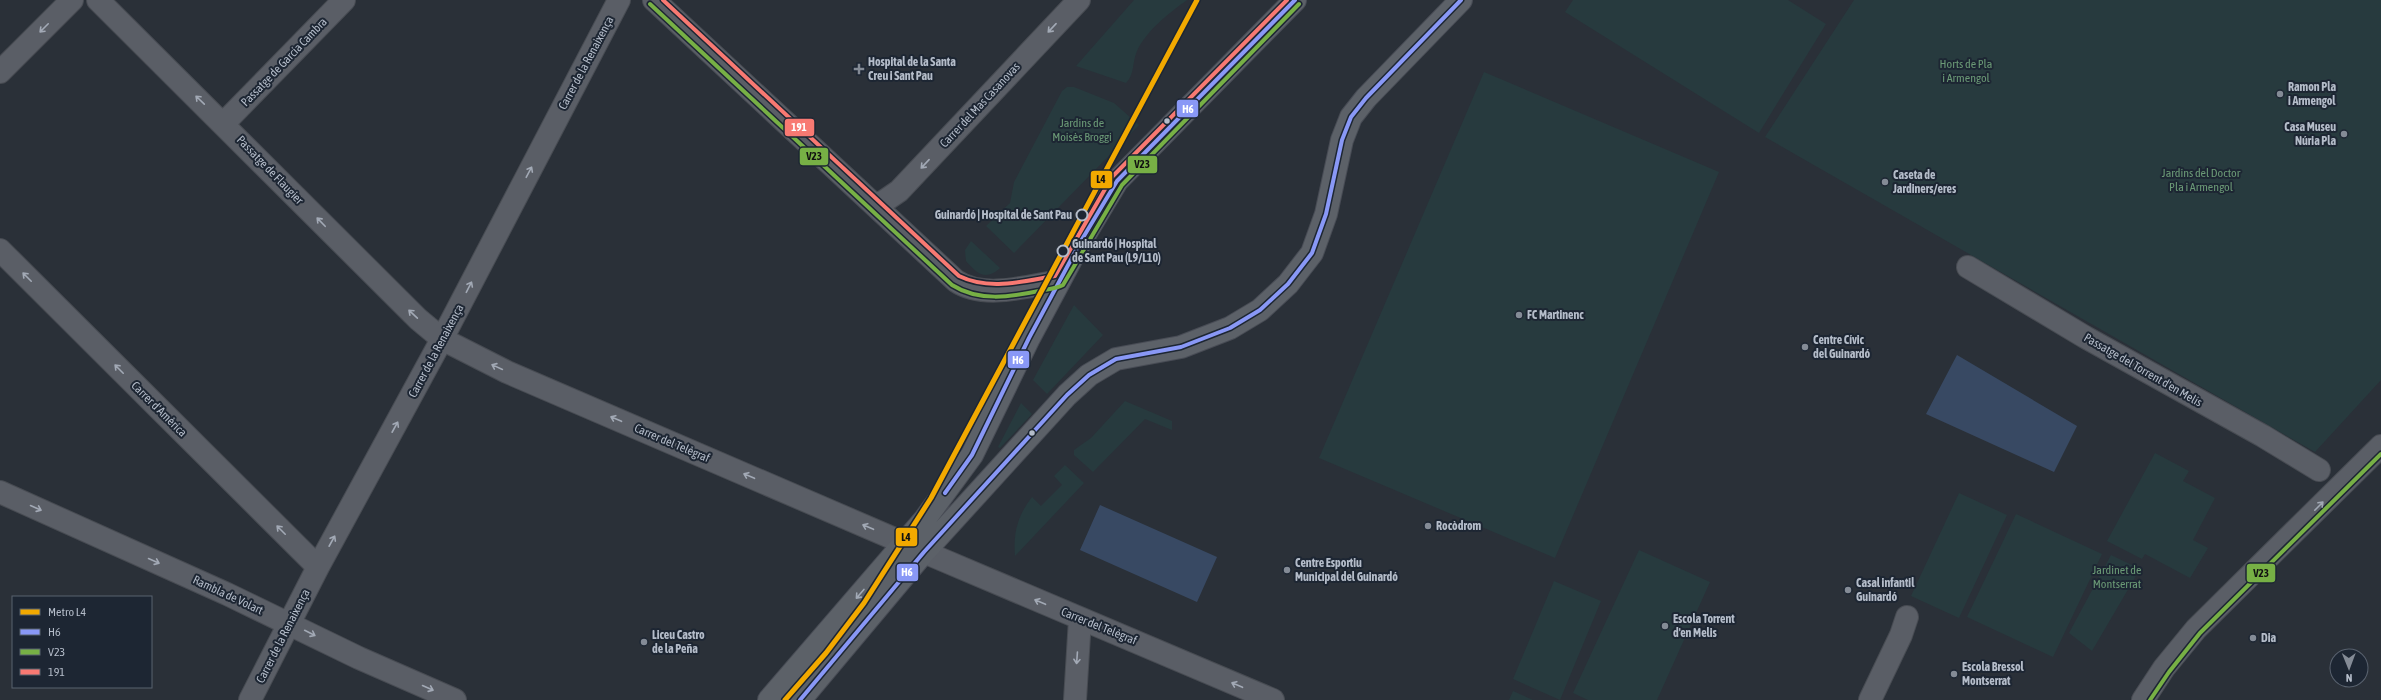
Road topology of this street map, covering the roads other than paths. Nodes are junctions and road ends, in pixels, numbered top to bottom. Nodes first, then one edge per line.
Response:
1 (72, 0) edge
2 (98, 0) edge
3 (344, 0) edge
4 (619, 0) edge
5 (654, 0) edge
6 (1079, 0) edge
7 (1295, 0) edge
8 (1461, 0) edge
9 (0, 72) edge
10 (224, 123) junction
11 (875, 204) junction
12 (0, 250) edge
13 (1968, 266) dead end
14 (1059, 282) junction
15 (442, 339) junction
16 (2381, 446) edge
17 (2319, 470) dead end
18 (0, 492) edge
19 (904, 543) junction
20 (924, 552) junction
21 (318, 567) junction
22 (1907, 617) dead end
23 (1080, 619) junction
24 (289, 623) junction
25 (250, 700) edge
26 (455, 700) edge
27 (769, 700) edge
28 (800, 700) edge
29 (1075, 700) edge
30 (1273, 700) edge
31 (1870, 700) edge
32 (2143, 700) edge

1 -> 9 street
10 -> 2 street, Passatge de Flaugier
3 - 10 street, Passatge de Garcia Cambra
15 -> 4 street, Carrer de la Renaixença
5 - 11 street
6 -> 11 street, Carrer del Mas Casanovas
7 - 14 main road
8 - 20 main road
15 -> 10 street, Passatge de Flaugier
11 - 14 street
21 -> 12 street, Carrer d'Amèrica
13 - 17 street, Passatge del Torrent d'en Melis
14 - 19 main road
19 -> 15 street, Carrer del Telègraf
21 -> 15 street, Carrer de la Renaixença
32 -> 16 street
18 -> 24 street, Rambla de Volart
19 - 20 main road
19 -> 27 main road
23 -> 20 street, Carrer del Telègraf
20 - 28 main road
21 - 24 street, Carrer de la Renaixença
22 - 31 street
23 -> 29 street
30 -> 23 street, Carrer del Telègraf
24 - 25 street, Carrer de la Renaixença
24 -> 26 street, Rambla de Volart

